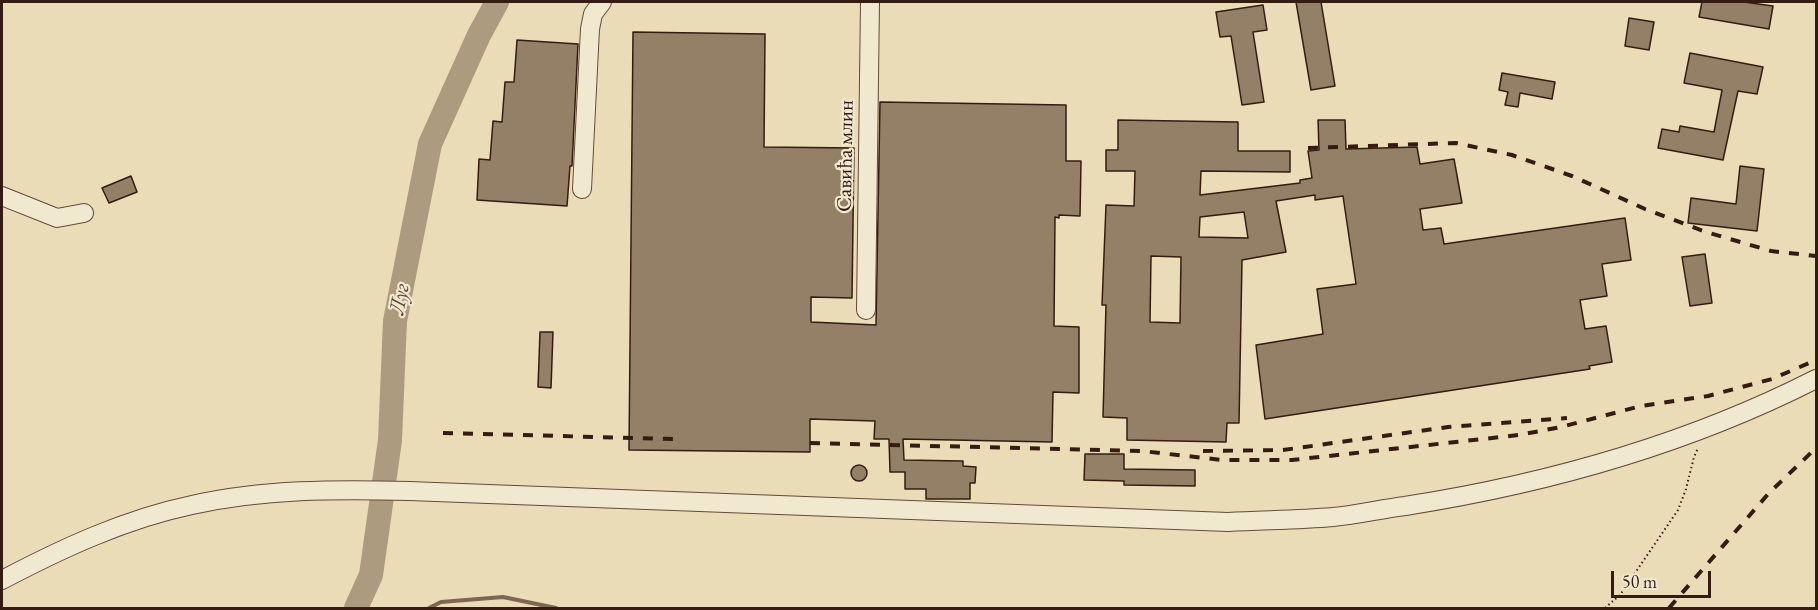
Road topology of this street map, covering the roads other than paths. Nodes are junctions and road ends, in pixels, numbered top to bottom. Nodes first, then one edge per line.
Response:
1 (602, 2) edge
2 (870, 2) edge
3 (582, 189) dead end
4 (2, 196) edge
5 (84, 213) dead end
6 (866, 310) dead end
7 (1816, 379) edge
8 (2, 580) edge

1 - 3 street
2 - 6 street, Савића млин
4 - 5 street
7 - 8 street

